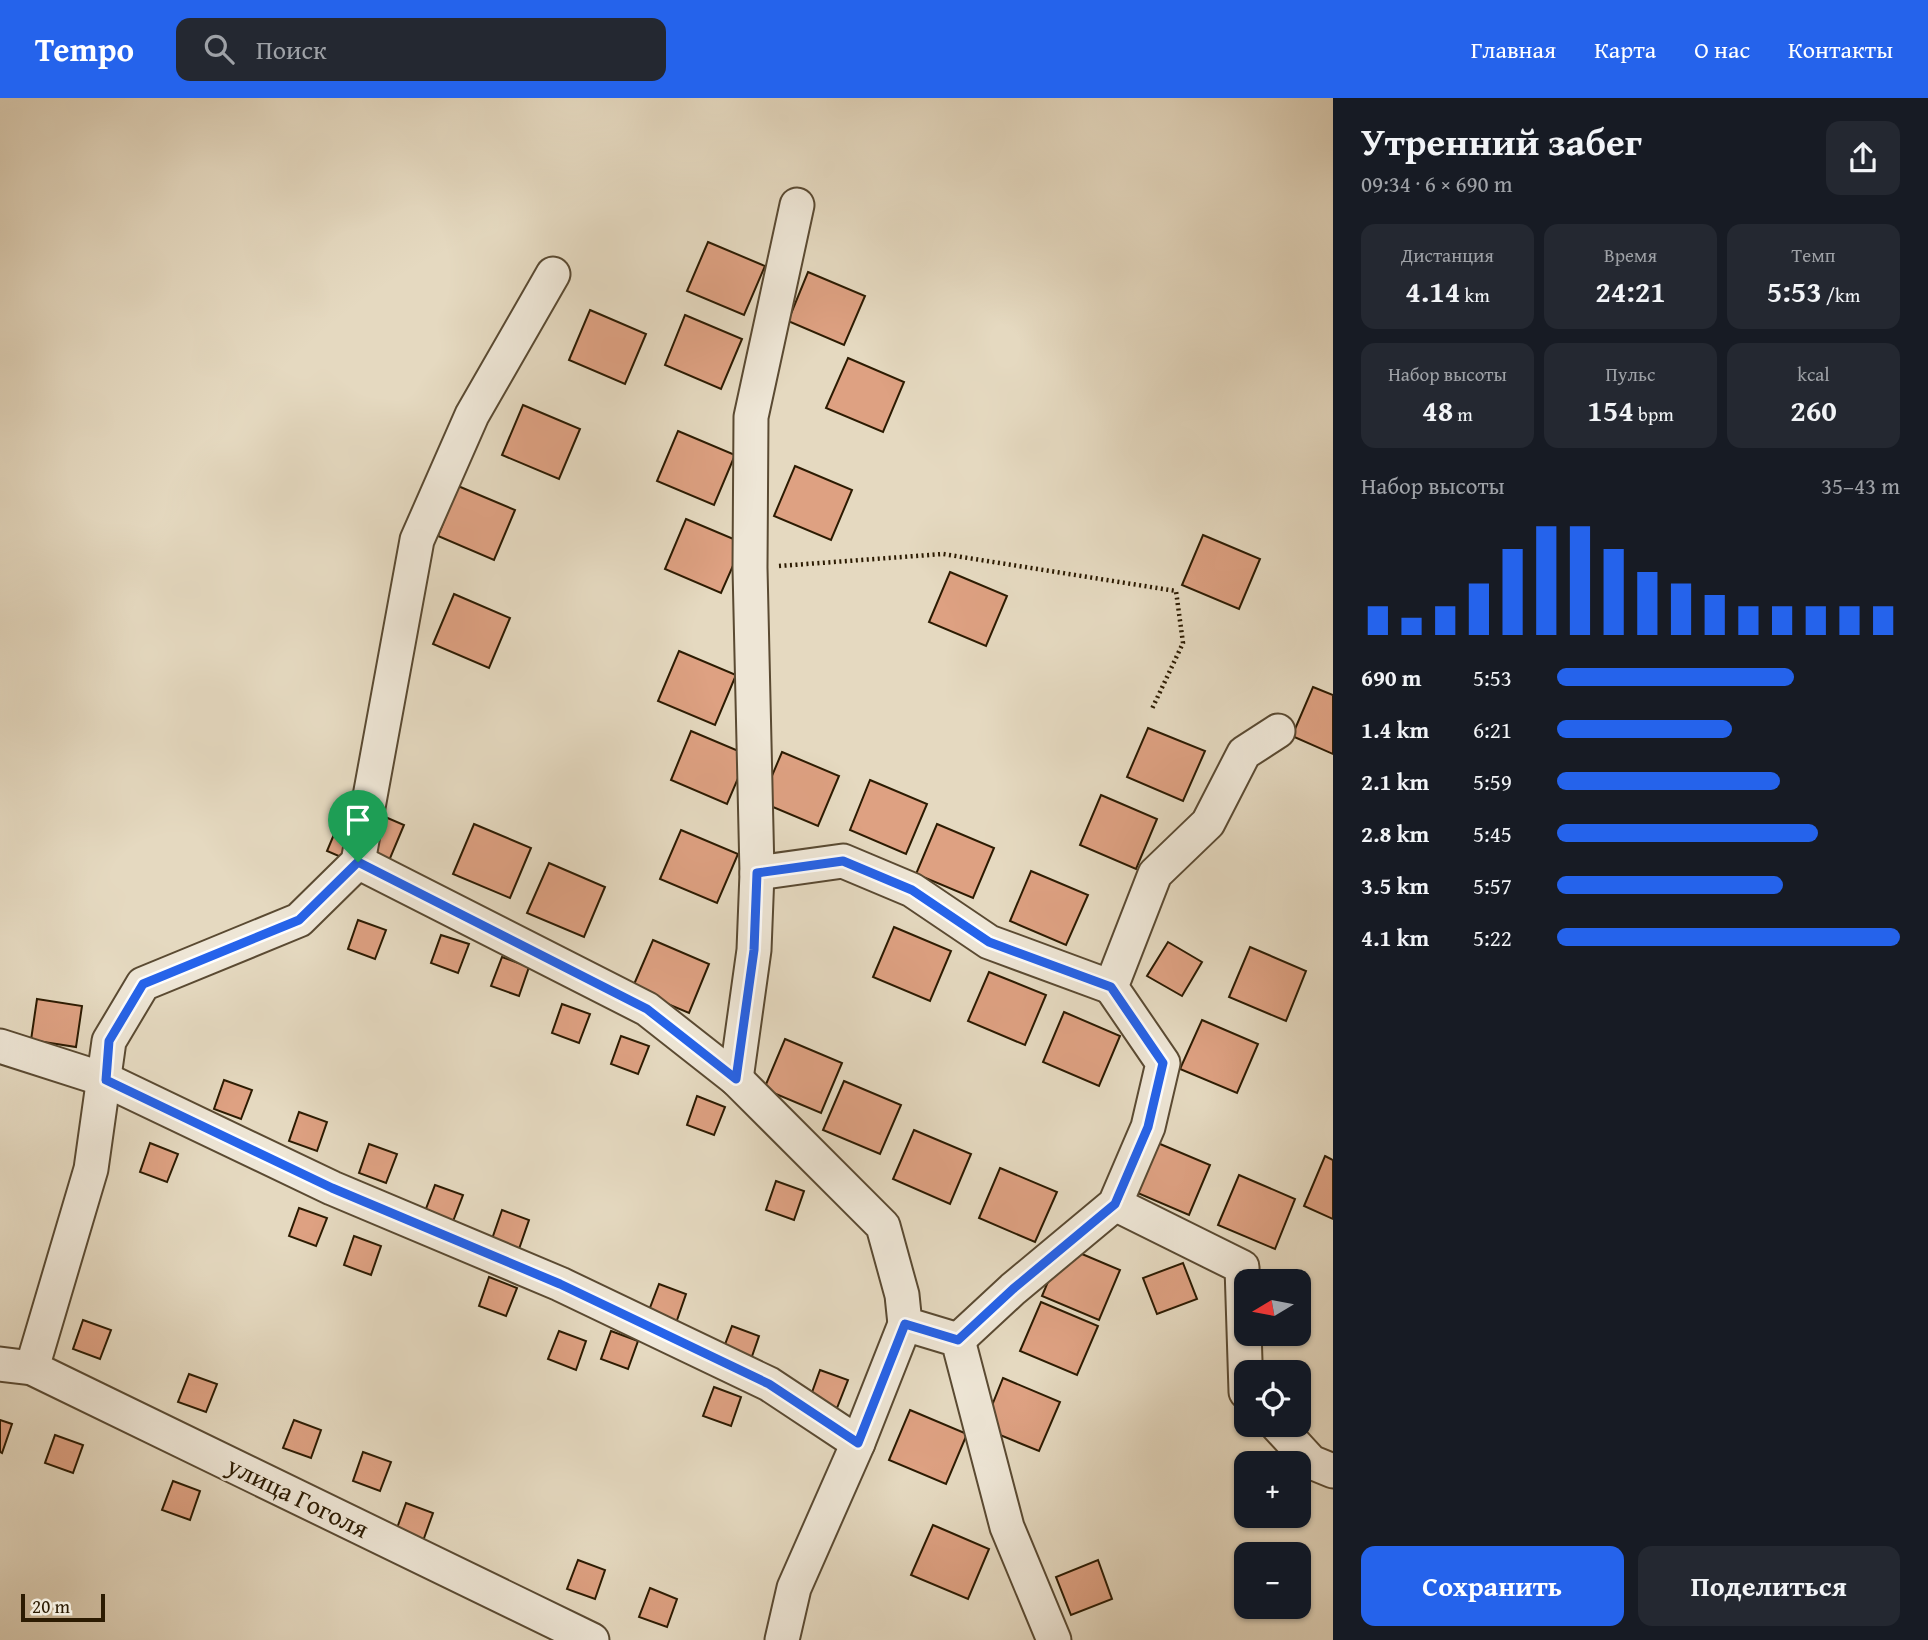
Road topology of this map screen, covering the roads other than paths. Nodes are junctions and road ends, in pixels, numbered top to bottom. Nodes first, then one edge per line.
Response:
1 (797, 205) dead end
2 (553, 274) dead end
3 (1278, 731) dead end
4 (358, 862) junction
5 (757, 873) junction
6 (1111, 987) junction
7 (0, 1046) edge
8 (736, 1079) junction
9 (106, 1080) junction
10 (1115, 1204) junction
11 (905, 1324) junction
12 (958, 1340) junction
13 (1245, 1360) edge
14 (16, 1366) edge
15 (1288, 1437) edge
16 (858, 1443) junction
17 (1333, 1471) edge
18 (592, 1640) edge
19 (782, 1640) edge
20 (1054, 1640) edge

1 - 5 street
2 - 4 street
3 - 6 street
4 - 8 street
4 - 9 street
5 - 6 street
5 - 8 street
6 - 10 street
7 - 9 street
8 - 11 street
9 - 14 street
9 - 16 street
10 - 12 street
10 - 13 street
11 - 12 street
11 - 16 street
12 - 20 street
14 - 18 street, улица Гоголя
15 - 17 street
16 - 19 street

